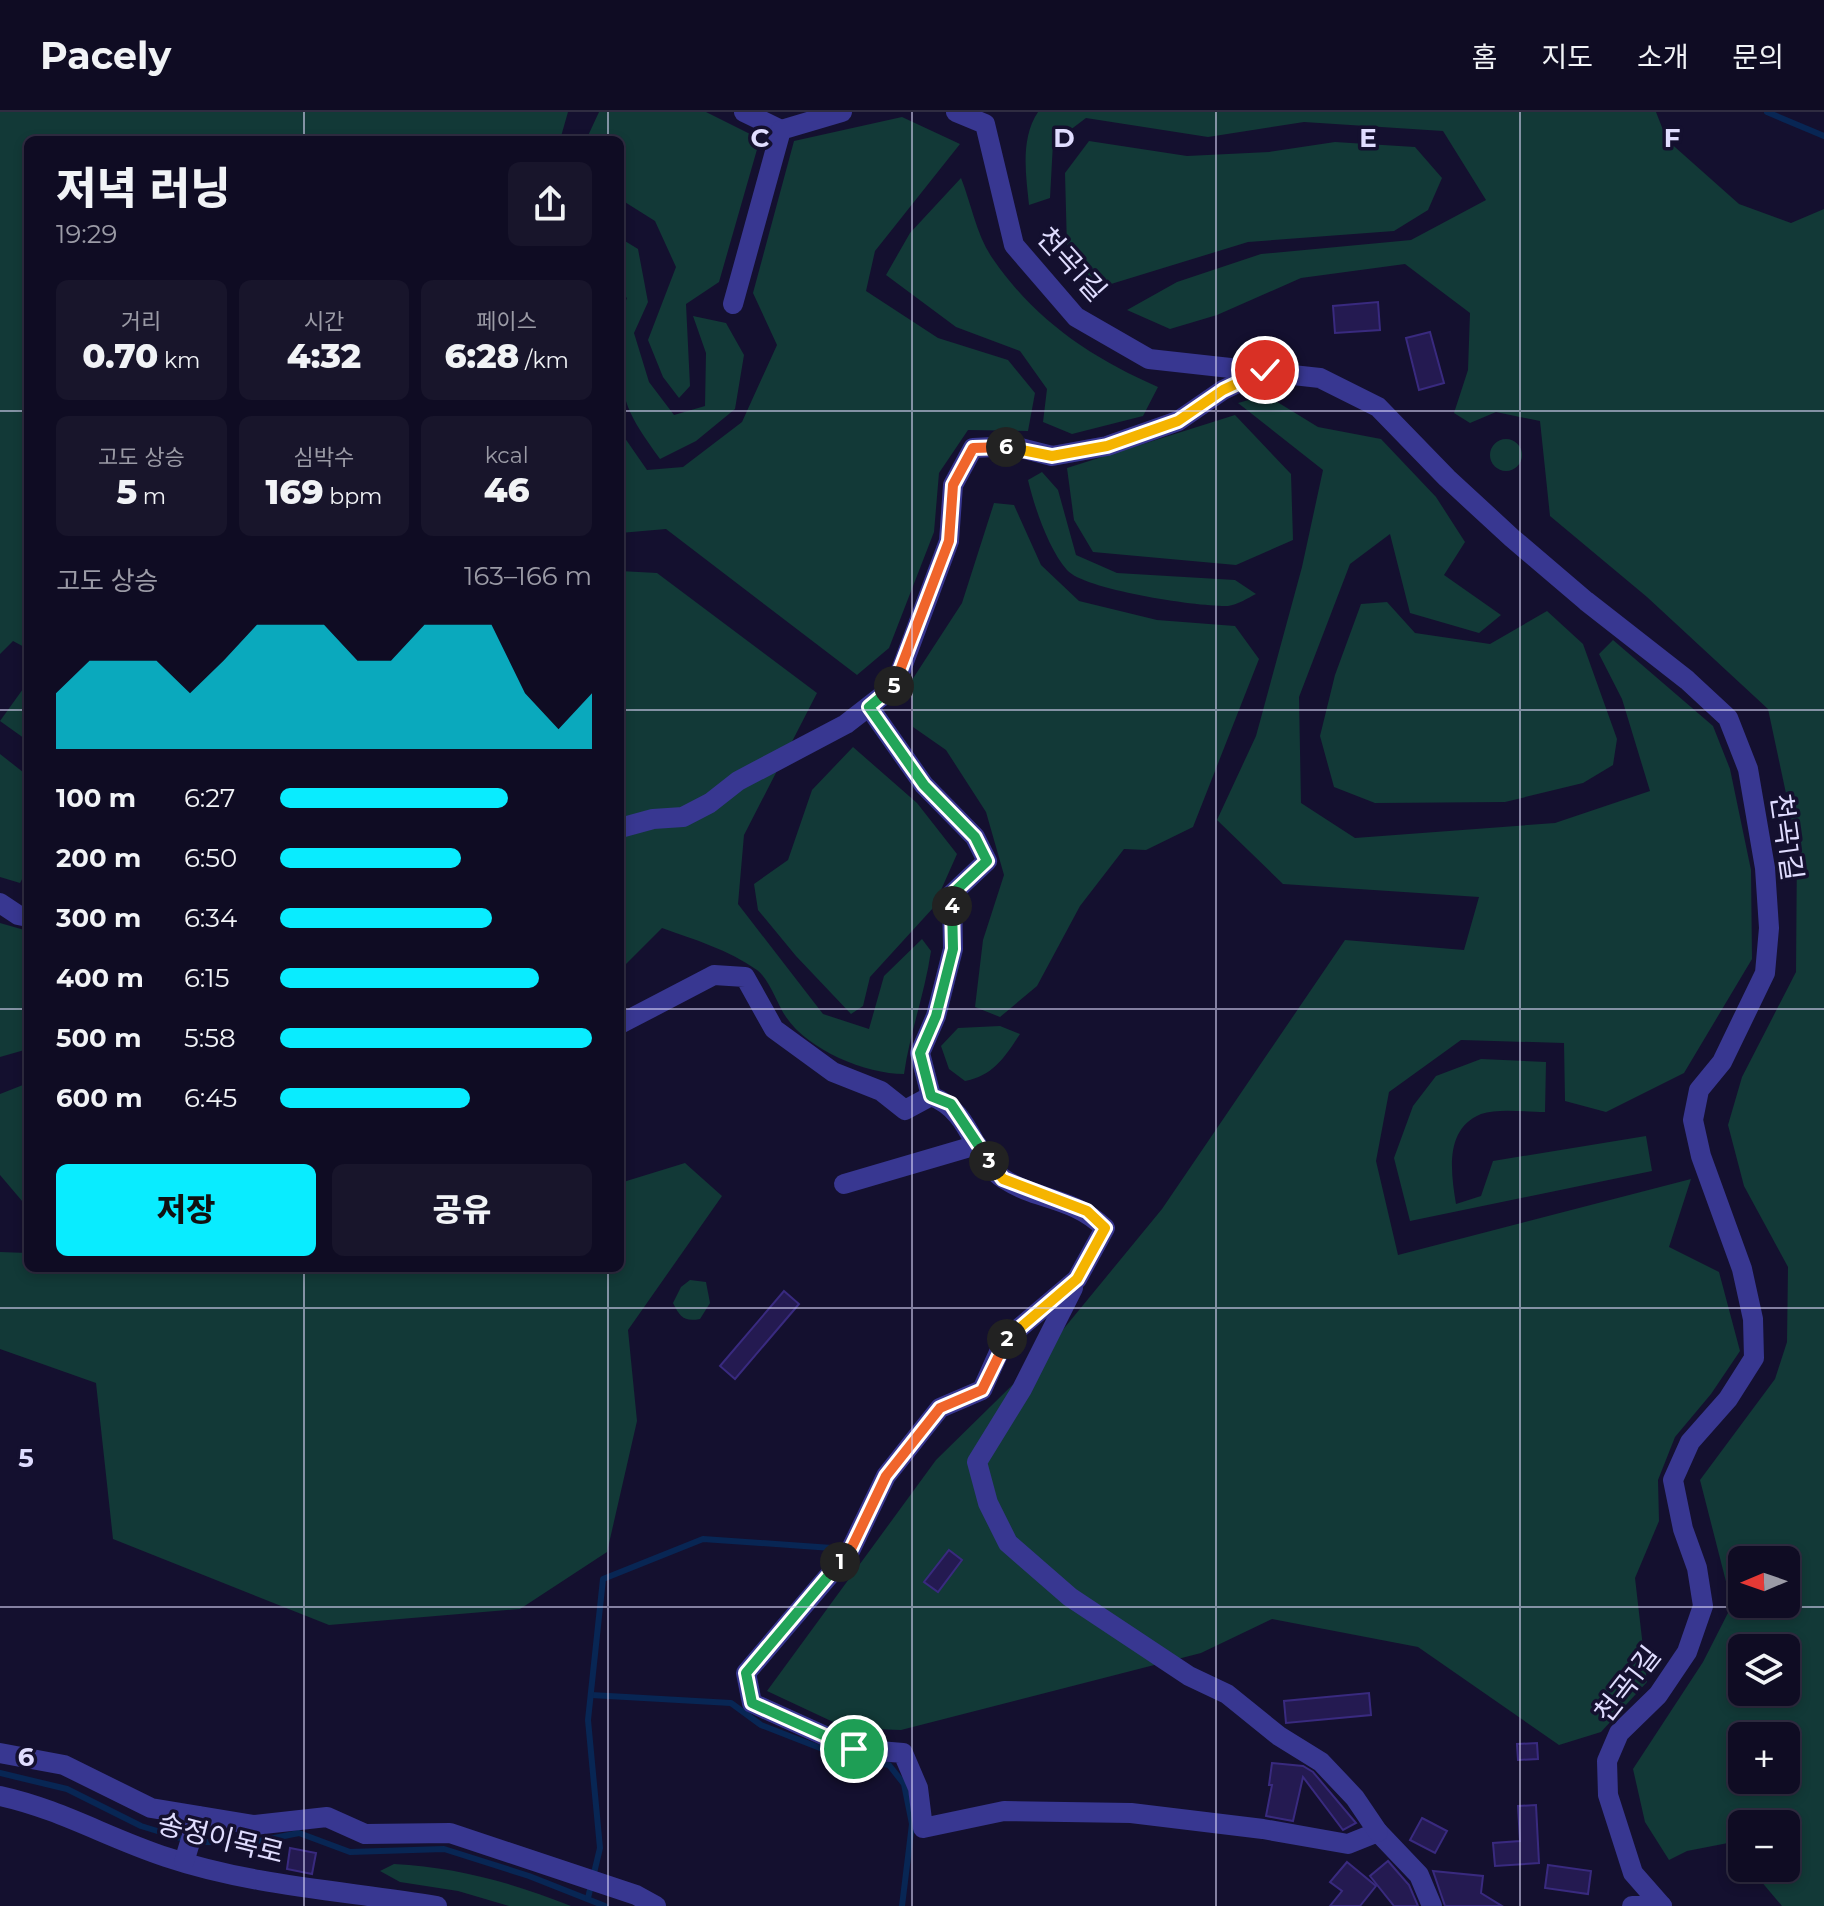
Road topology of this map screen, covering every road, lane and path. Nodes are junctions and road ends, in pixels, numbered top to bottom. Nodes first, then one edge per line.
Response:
1 (744, 112) edge
2 (842, 112) edge
3 (956, 112) edge
4 (990, 118) edge
5 (781, 130) junction
6 (733, 304) dead end
7 (1265, 370) junction
8 (869, 707) junction
9 (624, 827) edge
10 (0, 903) edge
11 (24, 916) edge
12 (624, 1022) edge
13 (931, 1096) junction
14 (977, 1145) junction
15 (844, 1184) dead end
16 (1077, 1279) junction
17 (0, 1753) edge
18 (0, 1796) edge
19 (198, 1816) junction
20 (1378, 1832) junction
21 (184, 1862) junction
22 (437, 1906) edge
23 (656, 1906) edge
24 (1432, 1906) edge
25 (1632, 1906) edge
26 (1662, 1906) edge

1 - 5 street
2 - 5 street
3 - 4 street, 천곡1길
4 - 7 street, 천곡1길
5 - 6 street
7 - 8 street
7 - 26 street, 천곡1길
8 - 9 street
8 - 13 street
10 - 11 street
12 - 13 street
13 - 14 street
14 - 15 street
14 - 16 street
16 - 20 street
16 - 20 street
17 - 19 street
18 - 21 street, 송정이목로
19 - 21 street
19 - 23 street
20 - 24 street
21 - 22 street, 송정이목로
25 - 26 street

